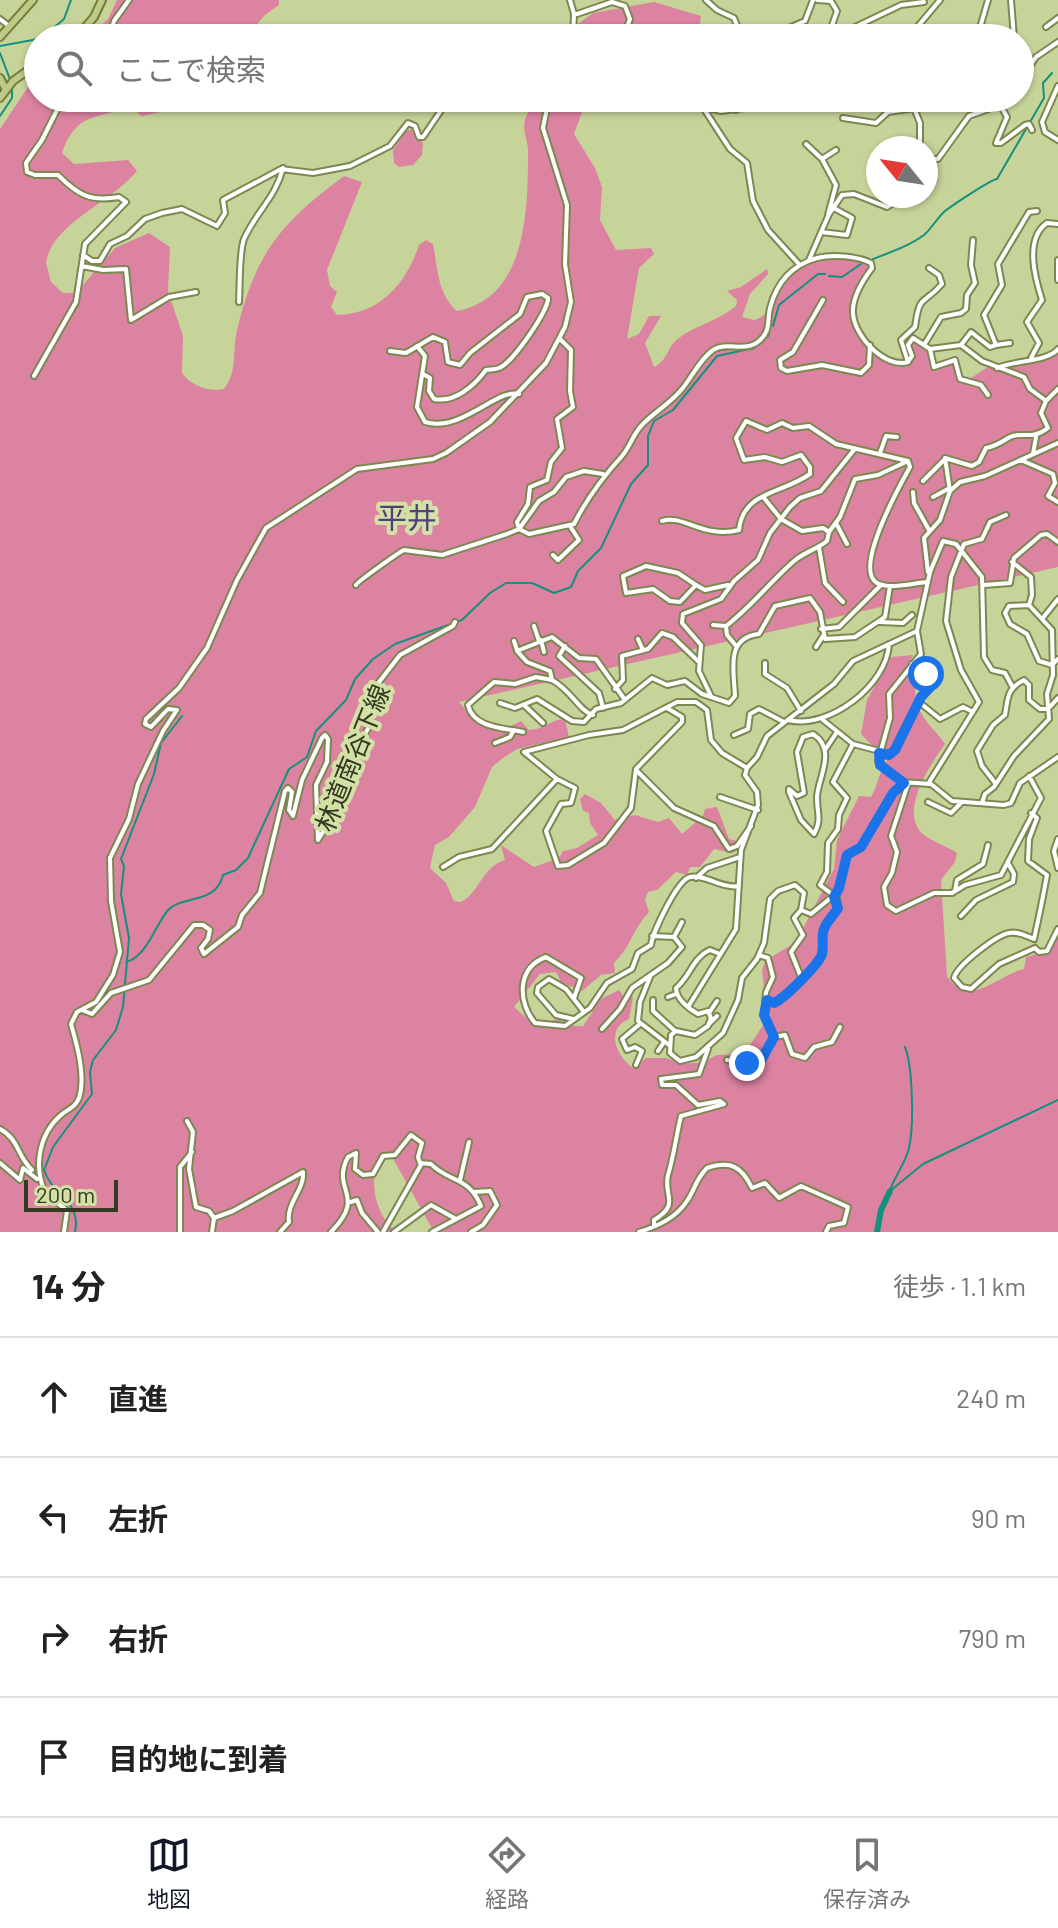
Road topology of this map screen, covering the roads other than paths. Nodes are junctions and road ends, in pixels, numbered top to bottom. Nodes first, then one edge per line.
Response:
1 (33, 0) edge
2 (102, 0) edge
3 (129, 0) edge
4 (706, 0) edge
5 (815, 0) edge
6 (832, 0) edge
7 (940, 0) edge
8 (988, 0) edge
9 (1011, 0) edge
10 (572, 1) edge
11 (924, 2) dead end
12 (574, 14) junction
13 (1058, 18) edge
14 (0, 19) edge
15 (88, 24) edge
16 (113, 24) edge
17 (573, 24) edge
18 (627, 24) edge
19 (736, 24) edge
20 (798, 24) edge
21 (830, 24) edge
22 (866, 24) edge
23 (920, 24) edge
24 (981, 24) edge
25 (1013, 24) edge
26 (10, 27) junction
27 (1046, 27) dead end
28 (0, 37) edge
29 (1058, 42) edge
30 (1034, 62) edge
31 (24, 74) edge
32 (0, 78) edge
33 (9, 86) junction
34 (1058, 86) edge
35 (0, 98) edge
36 (56, 112) edge
37 (440, 112) edge
38 (545, 112) edge
39 (706, 112) edge
40 (889, 112) edge
41 (916, 112) edge
42 (980, 112) edge
43 (1005, 112) edge
44 (843, 118) dead end
45 (1032, 130) dead end
46 (920, 136) edge
47 (1058, 140) edge
48 (806, 144) dead end
49 (836, 150) dead end
50 (938, 156) edge
51 (822, 159) junction
52 (283, 168) junction
53 (866, 199) edge
54 (832, 207) junction
55 (1037, 211) dead end
56 (828, 215) junction
57 (1058, 224) edge
58 (821, 232) junction
59 (973, 240) dead end
60 (83, 255) junction
61 (809, 260) junction
62 (1058, 260) edge
63 (798, 263) junction
64 (82, 266) junction
65 (929, 268) dead end
66 (1058, 280) edge
67 (196, 292) dead end
68 (823, 300) dead end
69 (239, 302) dead end
70 (560, 339) junction
71 (1010, 343) dead end
72 (870, 345) junction
73 (924, 345) junction
74 (961, 345) junction
75 (996, 345) junction
76 (417, 346) junction
77 (930, 349) junction
78 (1058, 349) edge
79 (390, 351) dead end
80 (1031, 358) junction
81 (908, 362) junction
82 (997, 368) junction
83 (423, 374) junction
84 (34, 376) dead end
85 (1058, 389) edge
86 (519, 394) junction
87 (988, 395) dead end
88 (1046, 401) junction
89 (1036, 436) junction
90 (897, 437) dead end
91 (1058, 443) edge
92 (854, 450) junction
93 (880, 453) junction
94 (1033, 454) junction
95 (944, 460) junction
96 (1021, 460) junction
97 (908, 461) junction
98 (603, 474) junction
99 (923, 481) dead end
100 (949, 490) junction
101 (913, 492) dead end
102 (933, 497) dead end
103 (764, 498) junction
104 (1058, 502) edge
105 (1006, 515) dead end
106 (781, 519) junction
107 (662, 521) dead end
108 (836, 523) junction
109 (570, 526) junction
110 (519, 529) junction
111 (929, 530) junction
112 (829, 532) junction
113 (1058, 542) edge
114 (847, 544) dead end
115 (819, 547) junction
116 (959, 548) junction
117 (553, 555) dead end
118 (1012, 562) junction
119 (928, 579) junction
120 (731, 584) junction
121 (356, 585) dead end
122 (696, 585) junction
123 (881, 585) junction
124 (984, 585) junction
125 (890, 586) junction
126 (854, 599) dead end
127 (1058, 599) edge
128 (843, 602) dead end
129 (1029, 605) junction
130 (861, 606) junction
131 (912, 615) dead end
132 (1042, 619) junction
133 (877, 621) junction
134 (455, 622) dead end
135 (713, 625) dead end
136 (534, 626) dead end
137 (726, 626) junction
138 (1058, 627) edge
139 (821, 629) junction
140 (1052, 630) junction
141 (917, 631) junction
142 (823, 636) junction
143 (638, 639) dead end
144 (540, 640) junction
145 (514, 641) dead end
146 (889, 644) junction
147 (565, 646) junction
148 (737, 647) junction
149 (816, 647) dead end
150 (517, 650) junction
151 (643, 650) junction
152 (544, 652) dead end
153 (1058, 659) edge
154 (698, 661) junction
155 (765, 663) dead end
156 (912, 664) junction
157 (1052, 665) junction
158 (552, 680) junction
159 (1013, 688) junction
160 (615, 689) junction
161 (711, 696) junction
162 (1058, 698) edge
163 (625, 700) junction
164 (919, 702) junction
165 (500, 703) dead end
166 (524, 705) junction
167 (603, 708) junction
168 (667, 708) junction
169 (1050, 708) junction
170 (801, 711) junction
171 (974, 712) junction
172 (593, 715) junction
173 (823, 720) junction
174 (786, 721) junction
175 (543, 723) dead end
176 (514, 730) junction
177 (523, 732) dead end
178 (837, 732) junction
179 (734, 735) dead end
180 (495, 743) dead end
181 (853, 744) junction
182 (825, 750) junction
183 (879, 753) junction
184 (1058, 757) edge
185 (747, 768) junction
186 (636, 769) junction
187 (1029, 776) junction
188 (557, 779) junction
189 (906, 784) junction
190 (928, 784) junction
191 (996, 784) junction
192 (720, 797) dead end
193 (928, 802) dead end
194 (962, 802) junction
195 (982, 803) junction
196 (758, 810) junction
197 (1031, 813) junction
198 (753, 825) junction
199 (1058, 839) edge
200 (988, 845) dead end
201 (740, 857) junction
202 (1008, 863) junction
203 (443, 867) dead end
204 (1058, 868) edge
205 (696, 878) junction
206 (739, 886) junction
207 (955, 892) junction
208 (834, 897) junction
209 (801, 910) junction
210 (961, 916) dead end
211 (682, 922) dead end
212 (1058, 929) edge
213 (652, 936) junction
214 (674, 937) junction
215 (1034, 939) junction
216 (1035, 948) junction
217 (720, 954) junction
218 (759, 955) junction
219 (651, 975) junction
220 (801, 977) junction
221 (676, 994) junction
222 (668, 997) dead end
223 (574, 998) junction
224 (653, 1000) dead end
225 (767, 1000) junction
226 (717, 1001) dead end
227 (688, 1007) junction
228 (82, 1010) junction
229 (584, 1012) junction
230 (709, 1013) junction
231 (717, 1016) dead end
232 (573, 1019) junction
233 (640, 1024) junction
234 (709, 1024) junction
235 (840, 1027) dead end
236 (602, 1029) dead end
237 (675, 1031) junction
238 (774, 1037) junction
239 (666, 1043) junction
240 (709, 1047) junction
241 (658, 1051) dead end
242 (727, 1060) dead end
243 (636, 1065) dead end
244 (187, 1121) dead end
245 (0, 1129) edge
246 (469, 1142) dead end
247 (192, 1152) junction
248 (0, 1163) edge
249 (422, 1163) junction
250 (36, 1175) junction
251 (460, 1180) junction
252 (44, 1190) junction
253 (473, 1192) junction
254 (351, 1202) junction
255 (214, 1218) junction
256 (456, 1219) junction
257 (654, 1226) junction
258 (64, 1232) edge
259 (180, 1232) edge
260 (212, 1232) edge
261 (280, 1232) edge
262 (331, 1232) edge
263 (380, 1232) edge
264 (394, 1232) edge
265 (432, 1232) edge
266 (471, 1232) edge
267 (639, 1232) edge
268 (826, 1232) edge

1 - 26 main road
2 - 15 main road
3 - 16 street
4 - 19 street
5 - 6 street
5 - 20 street
6 - 21 street
7 - 23 street
8 - 24 street
9 - 25 street
10 - 12 street
11 - 22 street
12 - 17 street
12 - 18 street
13 - 27 street
14 - 26 street
26 - 28 main road
29 - 30 street
31 - 33 main road
32 - 33 main road
33 - 35 main road
34 - 47 street
36 - 60 street
37 - 52 street
38 - 70 street
39 - 63 street
40 - 44 street
41 - 46 street
42 - 50 street
43 - 45 street
48 - 51 street
49 - 51 street
51 - 56 street
52 - 60 street
52 - 69 street
53 - 54 street
54 - 56 street
54 - 58 street
55 - 75 street
56 - 58 street
57 - 80 street
58 - 61 street
59 - 73 street
60 - 64 street
61 - 63 street
61 - 72 street
62 - 66 street
63 - 98 street
64 - 67 street
64 - 84 street
65 - 81 street
68 - 72 street
70 - 86 street
70 - 110 street
71 - 75 street
72 - 81 street
73 - 77 street
73 - 81 street
74 - 75 street
74 - 77 street
74 - 82 street
76 - 79 street
76 - 83 street
76 - 83 street
77 - 87 street
78 - 80 street
80 - 82 street
82 - 88 street
83 - 86 street
85 - 88 street
86 - 228 street
88 - 89 street
89 - 94 street
89 - 95 street
90 - 93 street
91 - 94 street
92 - 93 street
92 - 103 street
92 - 106 street
93 - 97 street
94 - 96 street
95 - 99 street
95 - 100 street
96 - 100 street
96 - 104 street
97 - 108 street
97 - 123 street
98 - 109 street
98 - 110 street
100 - 102 street
100 - 111 street
101 - 111 street
103 - 106 street
103 - 107 street
105 - 116 street
106 - 112 street
106 - 120 street
108 - 112 street
108 - 114 street
109 - 110 street
109 - 117 street
110 - 121 street
111 - 119 street
112 - 115 street
113 - 118 street
115 - 128 street
115 - 137 street
116 - 119 street
116 - 124 street
116 - 171 street
118 - 124 street
118 - 129 street
119 - 125 street
119 - 141 street
120 - 122 street
120 - 154 street
122 - 122 street
123 - 125 street
123 - 130 street
124 - 159 street
125 - 133 street
126 - 130 street
127 - 132 street
129 - 132 street
129 - 157 street
130 - 139 street
131 - 133 street
132 - 140 street
133 - 142 street
134 - 228 street, 林道南谷下線
135 - 137 street
136 - 144 street
137 - 148 street
138 - 140 street
139 - 142 street
139 - 148 street
140 - 157 street
141 - 146 street
141 - 156 street
142 - 149 street
143 - 151 street
144 - 147 street
144 - 150 street
144 - 152 street
145 - 150 street
146 - 170 street
146 - 173 street
147 - 160 street
147 - 167 street
148 - 161 street
150 - 158 street
151 - 154 street
151 - 160 street
153 - 157 street
154 - 161 street
155 - 170 street
156 - 164 street
156 - 183 street
157 - 169 street
158 - 172 street
158 - 176 street
159 - 169 street
159 - 191 street
160 - 163 street
161 - 163 street
162 - 169 street
163 - 167 street
164 - 171 street
164 - 183 street
165 - 166 street
166 - 172 street
166 - 175 street
167 - 172 street
168 - 185 street
168 - 186 street
168 - 188 street
169 - 191 street
170 - 174 street
171 - 190 street
173 - 174 street
173 - 178 street
174 - 179 street
174 - 185 street
176 - 177 street
176 - 180 street
178 - 181 street
178 - 182 street
181 - 183 street
181 - 208 street
182 - 182 street
183 - 189 street
184 - 187 street
185 - 196 street
186 - 188 street
186 - 198 street
187 - 195 street
187 - 197 street
188 - 203 street
189 - 190 street
189 - 207 street
189 - 208 street
190 - 194 street
191 - 195 street
192 - 196 street
193 - 194 street
194 - 195 street
196 - 198 street
197 - 202 street
197 - 215 street
198 - 201 street
199 - 204 street
200 - 207 street
201 - 205 street
201 - 206 street
202 - 207 street
202 - 210 street
205 - 206 street
205 - 213 street
206 - 217 street
208 - 209 street
208 - 220 street
209 - 218 street
209 - 220 street
211 - 214 street
212 - 216 street
213 - 214 street
213 - 229 street
214 - 219 street
215 - 216 street
215 - 216 street
217 - 221 street
217 - 227 street
218 - 225 street
218 - 240 street
219 - 233 street
219 - 236 street
220 - 225 street
221 - 222 street
221 - 227 street
223 - 229 street
223 - 232 street
223 - 232 street
224 - 237 street
225 - 238 street
226 - 230 street
227 - 230 street
228 - 252 street
229 - 232 street
230 - 234 street
231 - 234 street
233 - 239 street
233 - 243 street
234 - 237 street
235 - 238 street
237 - 239 street
238 - 242 street
239 - 240 street
239 - 241 street
240 - 257 street
244 - 247 street
245 - 250 street
246 - 251 street
247 - 255 street
247 - 259 street
248 - 250 street
249 - 251 street
249 - 254 street
249 - 263 street
250 - 252 street
251 - 253 street
252 - 258 street
253 - 256 street
253 - 266 street
254 - 262 street
254 - 263 street
255 - 260 street
255 - 261 street
256 - 264 street
256 - 265 street
257 - 267 street
257 - 268 street

